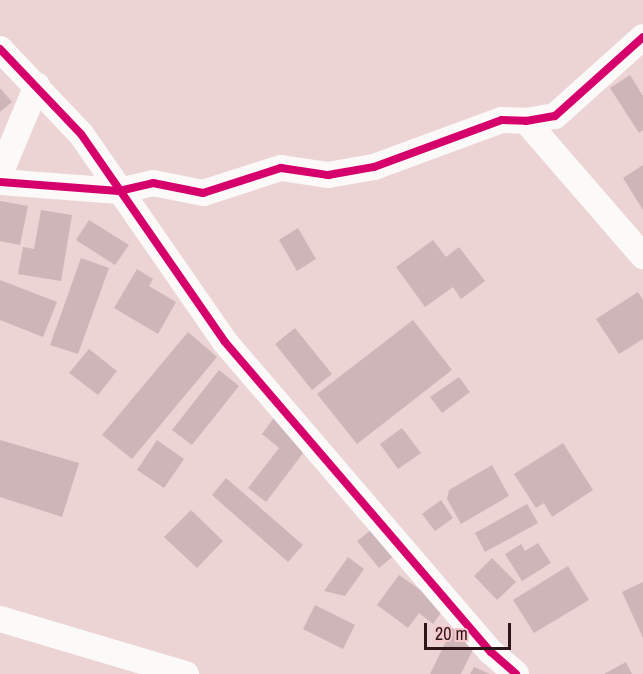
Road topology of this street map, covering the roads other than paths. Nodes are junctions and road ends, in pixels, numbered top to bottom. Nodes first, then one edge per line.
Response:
1 (643, 37) edge
2 (0, 49) edge
3 (37, 85) junction
4 (526, 121) junction
5 (0, 174) edge
6 (0, 182) edge
7 (120, 191) junction
8 (643, 256) edge
9 (0, 619) edge
10 (186, 674) edge
11 (516, 674) edge

1 - 4 street
2 - 3 street
3 - 5 street
3 - 7 street
4 - 7 street
4 - 8 street
6 - 7 street
7 - 11 street
9 - 10 street

